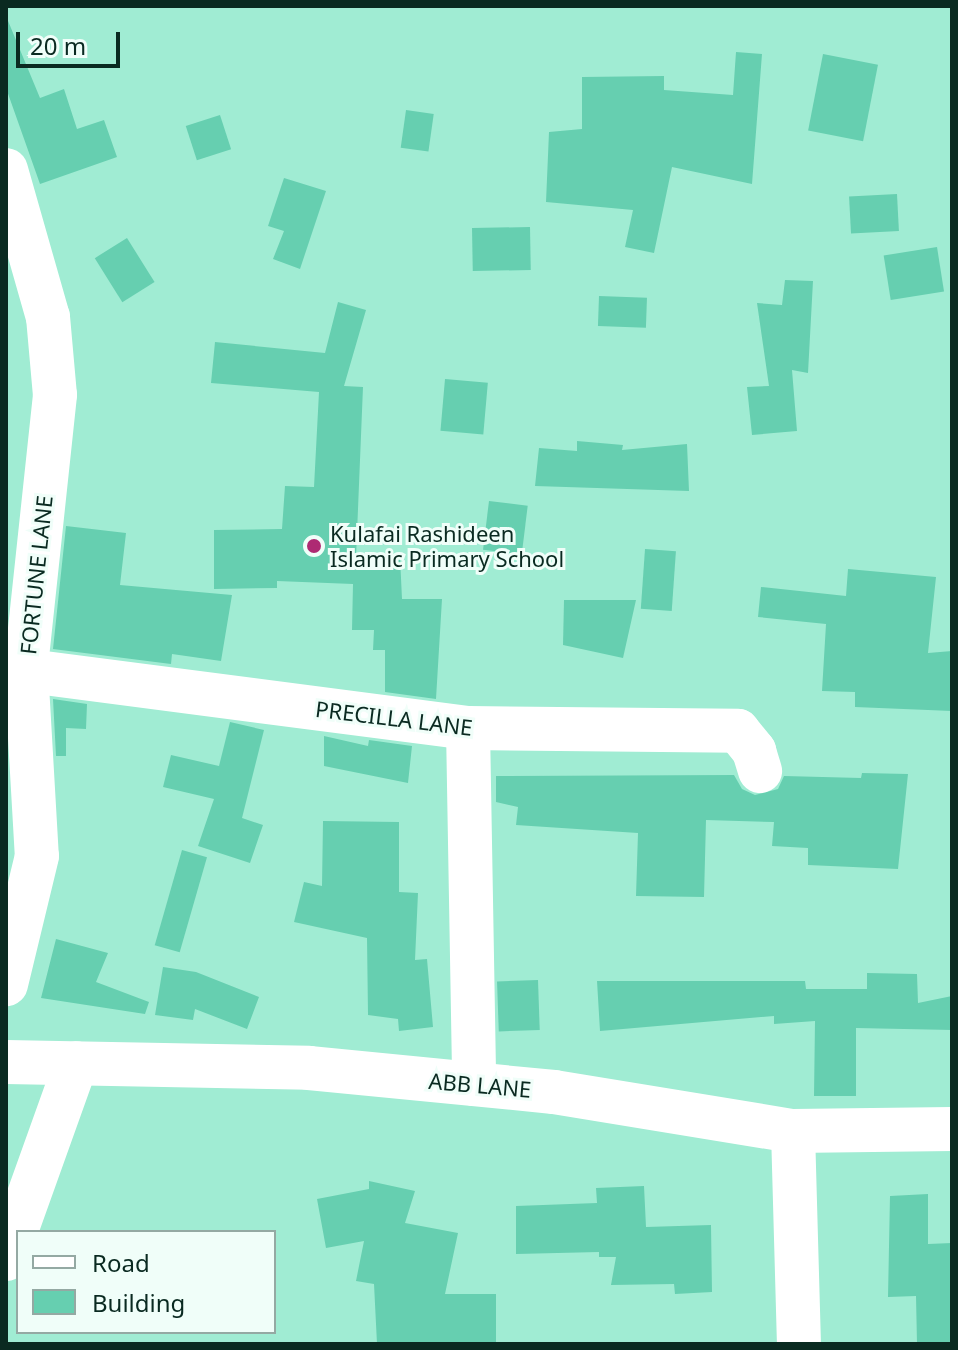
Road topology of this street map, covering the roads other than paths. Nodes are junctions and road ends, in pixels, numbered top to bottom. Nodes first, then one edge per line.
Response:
1 (6, 170) edge
2 (16, 668) edge
3 (468, 728) junction
4 (760, 771) dead end
5 (21, 799) edge
6 (6, 984) edge
7 (6, 1062) edge
8 (76, 1063) junction
9 (474, 1084) junction
10 (952, 1129) edge
11 (793, 1131) junction
12 (16, 1230) edge
13 (16, 1231) edge
14 (6, 1259) edge
15 (799, 1344) edge

1 - 2 street, FORTUNE LANE
2 - 3 street, PRECILLA LANE
2 - 5 street, FORTUNE LANE
3 - 4 street, PRECILLA LANE
3 - 9 street
5 - 6 street, FORTUNE LANE
7 - 8 street, ABB LANE
8 - 9 street, ABB LANE
8 - 12 street
9 - 11 street, ABB LANE
10 - 11 street, ABB LANE
11 - 15 street
13 - 14 street

